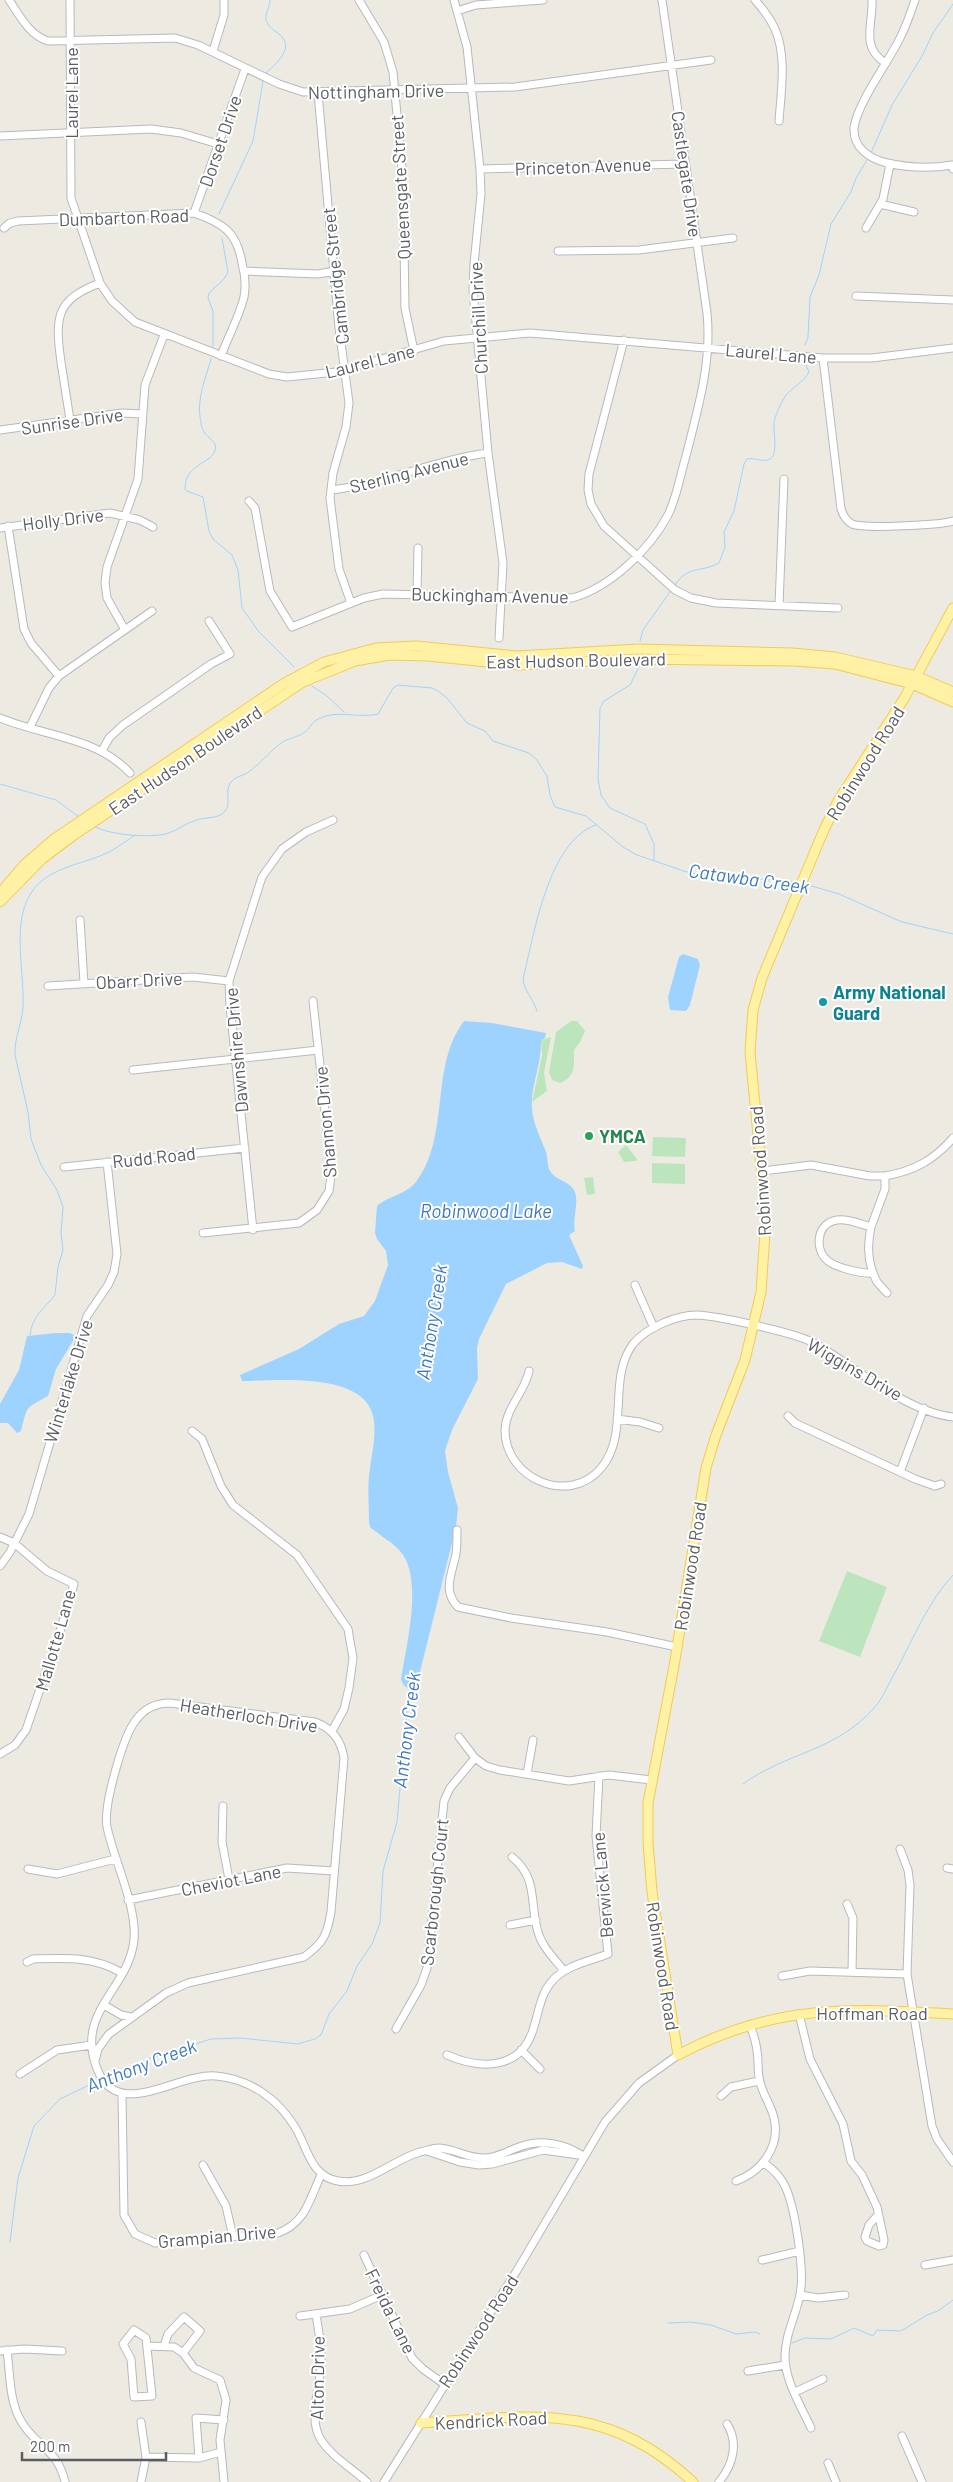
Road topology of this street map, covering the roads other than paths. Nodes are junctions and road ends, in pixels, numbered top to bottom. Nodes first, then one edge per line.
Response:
1 (9, 0) edge
2 (70, 0) edge
3 (224, 0) edge
4 (359, 0) edge
5 (454, 0) edge
6 (543, 0) edge
7 (662, 0) edge
8 (755, 0) edge
9 (872, 0) edge
10 (915, 0) edge
11 (457, 11) junction
12 (71, 42) junction
13 (213, 52) junction
14 (711, 60) dead end
15 (886, 63) junction
16 (672, 66) junction
17 (245, 69) junction
18 (472, 90) junction
19 (395, 91) junction
20 (318, 94) junction
21 (779, 121) dead end
22 (71, 133) junction
23 (0, 136) edge
24 (218, 144) junction
25 (686, 164) junction
26 (890, 164) junction
27 (480, 169) junction
28 (953, 169) edge
29 (880, 204) junction
30 (914, 212) dead end
31 (194, 213) junction
32 (78, 219) junction
33 (4, 228) dead end
34 (866, 228) dead end
35 (733, 238) dead end
36 (697, 242) junction
37 (558, 251) dead end
38 (244, 271) junction
39 (335, 271) junction
40 (100, 283) junction
41 (856, 296) dead end
42 (953, 300) edge
43 (164, 335) junction
44 (477, 337) junction
45 (624, 340) junction
46 (709, 348) junction
47 (953, 348) edge
48 (414, 351) junction
49 (221, 356) junction
50 (823, 358) junction
51 (345, 370) junction
52 (143, 414) junction
53 (70, 420) junction
54 (0, 430) edge
55 (488, 454) junction
56 (784, 479) dead end
57 (331, 490) junction
58 (249, 501) dead end
59 (124, 515) junction
60 (953, 521) edge
61 (8, 526) junction
62 (153, 527) dead end
63 (0, 528) edge
64 (418, 548) dead end
65 (635, 556) junction
66 (417, 594) junction
67 (502, 598) junction
68 (351, 603) junction
69 (779, 604) junction
70 (838, 608) dead end
71 (953, 608) edge
72 (152, 611) dead end
73 (209, 621) dead end
74 (125, 630) junction
75 (499, 638) dead end
76 (59, 676) junction
77 (914, 680) junction
78 (953, 692) edge
79 (953, 702) edge
80 (0, 718) edge
81 (30, 727) junction
82 (102, 751) junction
83 (130, 773) dead end
84 (333, 820) dead end
85 (70, 833) junction
86 (0, 893) edge
87 (0, 902) edge
88 (80, 920) dead end
89 (229, 981) junction
90 (84, 983) junction
91 (48, 986) dead end
92 (313, 1001) dead end
93 (318, 1050) junction
94 (235, 1059) junction
95 (133, 1070) dead end
96 (953, 1138) edge
97 (245, 1148) junction
98 (106, 1162) junction
99 (64, 1166) dead end
100 (763, 1171) junction
101 (885, 1176) junction
102 (871, 1227) junction
103 (253, 1230) junction
104 (203, 1233) dead end
105 (873, 1273) junction
106 (636, 1285) dead end
107 (887, 1293) dead end
108 (755, 1326) junction
109 (654, 1328) junction
110 (529, 1371) dead end
111 (924, 1408) junction
112 (788, 1416) dead end
113 (953, 1417) edge
114 (617, 1419) junction
115 (659, 1428) dead end
116 (192, 1431) dead end
117 (900, 1472) junction
118 (941, 1484) dead end
119 (457, 1530) dead end
120 (0, 1537) edge
121 (14, 1542) junction
122 (0, 1566) edge
123 (677, 1647) junction
124 (332, 1731) junction
125 (459, 1737) dead end
126 (533, 1740) dead end
127 (0, 1754) edge
128 (475, 1758) junction
129 (527, 1774) junction
130 (599, 1776) junction
131 (651, 1780) junction
132 (223, 1806) dead end
133 (900, 1849) dead end
134 (512, 1856) dead end
135 (116, 1859) junction
136 (28, 1869) dead end
137 (334, 1871) junction
138 (229, 1879) junction
139 (128, 1900) junction
140 (847, 1904) dead end
141 (536, 1920) junction
142 (510, 1925) dead end
143 (27, 1962) dead end
144 (564, 1971) junction
145 (852, 1972) junction
146 (122, 1973) junction
147 (907, 1974) junction
148 (782, 1976) dead end
149 (102, 2007) junction
150 (912, 2012) junction
151 (799, 2014) junction
152 (953, 2014) edge
153 (132, 2017) junction
154 (125, 2022) junction
155 (750, 2025) junction
156 (396, 2029) dead end
157 (92, 2045) junction
158 (522, 2050) junction
159 (446, 2055) dead end
160 (678, 2055) junction
161 (95, 2061) junction
162 (540, 2069) dead end
163 (20, 2074) dead end
164 (759, 2081) junction
165 (122, 2094) junction
166 (721, 2096) dead end
167 (583, 2156) junction
168 (953, 2162) edge
169 (764, 2163) junction
170 (203, 2165) dead end
171 (321, 2175) junction
172 (736, 2181) dead end
173 (878, 2215) dead end
174 (234, 2237) junction
175 (800, 2251) junction
176 (364, 2255) dead end
177 (762, 2260) dead end
178 (953, 2260) edge
179 (925, 2265) dead end
180 (382, 2295) junction
181 (800, 2295) junction
182 (845, 2295) dead end
183 (316, 2314) junction
184 (300, 2316) dead end
185 (148, 2346) junction
186 (164, 2346) junction
187 (3, 2350) edge
188 (62, 2351) dead end
189 (183, 2353) junction
190 (785, 2365) junction
191 (748, 2371) dead end
192 (823, 2379) dead end
193 (444, 2384) junction
194 (795, 2392) junction
195 (224, 2420) junction
196 (141, 2422) dead end
197 (421, 2423) junction
198 (727, 2424) dead end
199 (811, 2428) dead end
200 (902, 2436) dead end
201 (221, 2452) junction
202 (146, 2456) junction
203 (199, 2458) junction
204 (828, 2463) dead end
205 (65, 2482) edge
206 (141, 2482) edge
207 (224, 2482) edge
208 (367, 2482) edge
209 (384, 2482) edge
210 (692, 2482) edge
211 (719, 2482) edge
212 (836, 2482) edge
213 (922, 2482) edge

1 - 12 street, Nottingham Drive
2 - 12 street, Laurel Lane
3 - 13 street
4 - 19 street, Queensgate Street
5 - 11 street, Churchill Drive
6 - 11 street
7 - 16 street, Castlegate Drive
8 - 21 street
9 - 15 street
10 - 15 street
11 - 18 street, Churchill Drive
12 - 13 street, Nottingham Drive
12 - 22 street, Laurel Lane
13 - 17 street, Nottingham Drive
14 - 16 street, Nottingham Drive
15 - 26 street
16 - 18 street, Nottingham Drive
16 - 25 street, Castlegate Drive
17 - 20 street, Nottingham Drive
17 - 24 street, Dorset Drive
18 - 19 street, Nottingham Drive
18 - 27 street, Churchill Drive
19 - 20 street, Nottingham Drive
19 - 48 street, Queensgate Street
20 - 39 street, Cambridge Street
22 - 23 street
22 - 24 street
22 - 32 street, Laurel Lane
24 - 31 street, Dorset Drive
25 - 27 street, Princeton Avenue
25 - 36 street, Castlegate Drive
26 - 28 street
26 - 29 street
27 - 44 street, Churchill Drive
29 - 30 street
29 - 34 street
31 - 32 street, Dumbarton Road
31 - 38 street, Dumbarton Road
32 - 33 street, Dumbarton Road
32 - 40 street, Laurel Lane
35 - 36 street
36 - 37 street
36 - 46 street, Castlegate Drive
38 - 39 street
38 - 49 street, Dumbarton Road
39 - 51 street, Cambridge Street
40 - 43 street, Laurel Lane
40 - 53 street
41 - 42 street
43 - 49 street, Laurel Lane
43 - 52 street
44 - 45 street, Laurel Lane
44 - 48 street, Laurel Lane
44 - 55 street, Churchill Drive
45 - 46 street, Laurel Lane
45 - 65 street
46 - 50 street, Laurel Lane
46 - 65 street, Buckingham Avenue
47 - 50 street, Laurel Lane
48 - 51 street, Laurel Lane
49 - 51 street, Laurel Lane
50 - 60 street
51 - 57 street, Cambridge Street
52 - 53 street, Sunrise Drive
52 - 59 street
53 - 54 street, Sunrise Drive
55 - 57 street, Sterling Avenue
55 - 67 street, Churchill Drive
56 - 69 street
57 - 68 street, Cambridge Street
58 - 68 street, Buckingham Avenue
59 - 61 street, Holly Drive
59 - 62 street, Holly Drive
59 - 74 street
61 - 63 street, Holly Drive
61 - 76 street
64 - 66 street
65 - 67 street, Buckingham Avenue
65 - 69 street
66 - 67 street, Buckingham Avenue
66 - 68 street, Buckingham Avenue
67 - 75 street, Churchill Drive
69 - 70 street
71 - 77 main road, Robinwood Road
72 - 74 street
73 - 82 street
74 - 76 street
76 - 81 street
77 - 78 main road, East Hudson Boulevard
77 - 79 main road, East Hudson Boulevard
77 - 85 main road, East Hudson Boulevard
77 - 85 main road, East Hudson Boulevard
77 - 100 main road, Robinwood Road
80 - 81 street
81 - 82 street
82 - 83 street
84 - 89 street, Dawnshire Drive
85 - 86 main road, East Hudson Boulevard
85 - 87 main road, East Hudson Boulevard
88 - 90 street
89 - 90 street, Obarr Drive
89 - 94 street, Dawnshire Drive
90 - 91 street, Obarr Drive
92 - 93 street, Shannon Drive
93 - 94 street
93 - 103 street, Shannon Drive
94 - 95 street
94 - 97 street, Dawnshire Drive
96 - 101 street
97 - 98 street, Rudd Road
97 - 103 street, Dawnshire Drive
98 - 99 street, Rudd Road
98 - 121 street, Winterlake Drive
100 - 101 street
100 - 108 main road, Robinwood Road
101 - 102 street
102 - 105 street
102 - 105 street
103 - 104 street, Shannon Drive
105 - 107 street
106 - 109 street
108 - 109 street, Wiggins Drive
108 - 111 street, Wiggins Drive
108 - 123 main road, Robinwood Road
109 - 114 street, Wiggins Drive
110 - 114 street, Wiggins Drive
111 - 113 street, Wiggins Drive
111 - 117 street
112 - 117 street
114 - 115 street
116 - 124 street
117 - 118 street
119 - 123 street
120 - 121 street
121 - 122 street, Winterlake Drive
121 - 127 street, Mallotte Lane
123 - 131 main road, Robinwood Road
124 - 135 street, Heatherloch Drive
124 - 137 street, Heatherloch Drive
125 - 128 street
126 - 129 street
128 - 129 street
128 - 156 street, Scarborough Court
129 - 130 street
130 - 131 street
130 - 144 street, Berwick Lane
131 - 160 main road, Robinwood Road
132 - 138 street
133 - 147 street
134 - 141 street
135 - 136 street
135 - 139 street, Heatherloch Drive
137 - 138 street, Cheviot Lane
137 - 153 street, Heatherloch Drive
138 - 139 street, Cheviot Lane
139 - 146 street, Heatherloch Drive
140 - 145 street
141 - 142 street
141 - 144 street
143 - 146 street
144 - 158 street, Berwick Lane
145 - 147 street
145 - 148 street
146 - 149 street, Heatherloch Drive
147 - 150 street
149 - 153 street
149 - 154 street
149 - 157 street, Heatherloch Drive
150 - 151 main road, Hoffman Road
150 - 152 main road, Hoffman Road
150 - 168 street
151 - 155 main road, Hoffman Road
151 - 173 street
153 - 154 street, Heatherloch Drive
154 - 161 street, Heatherloch Drive
155 - 160 main road, Hoffman Road
155 - 164 street
157 - 161 street, Heatherloch Drive
157 - 163 street
158 - 159 street
158 - 162 street
160 - 167 street, Robinwood Road
161 - 165 street, Heatherloch Drive
164 - 166 street
164 - 169 street
165 - 171 street
165 - 174 street, Grampian Drive
167 - 171 street
167 - 193 street, Robinwood Road
169 - 172 street
169 - 175 street
170 - 174 street
171 - 174 street, Grampian Drive
175 - 177 street
175 - 181 street
176 - 180 street, Freida Lane
178 - 179 street
180 - 183 street
180 - 193 street, Freida Lane
181 - 182 street
181 - 190 street
183 - 184 street
183 - 208 street, Alton Drive
185 - 185 street
185 - 186 street
186 - 189 street
186 - 189 street
187 - 188 street
187 - 205 street
189 - 195 street
190 - 191 street
190 - 194 street
192 - 194 street
193 - 197 street, Robinwood Road
194 - 199 street
195 - 201 street
195 - 203 street
196 - 202 street
197 - 209 street, Robinwood Road
197 - 210 main road, Kendrick Road
198 - 211 street
200 - 213 street
201 - 203 street
201 - 207 street
202 - 203 street
202 - 206 street
204 - 212 street

